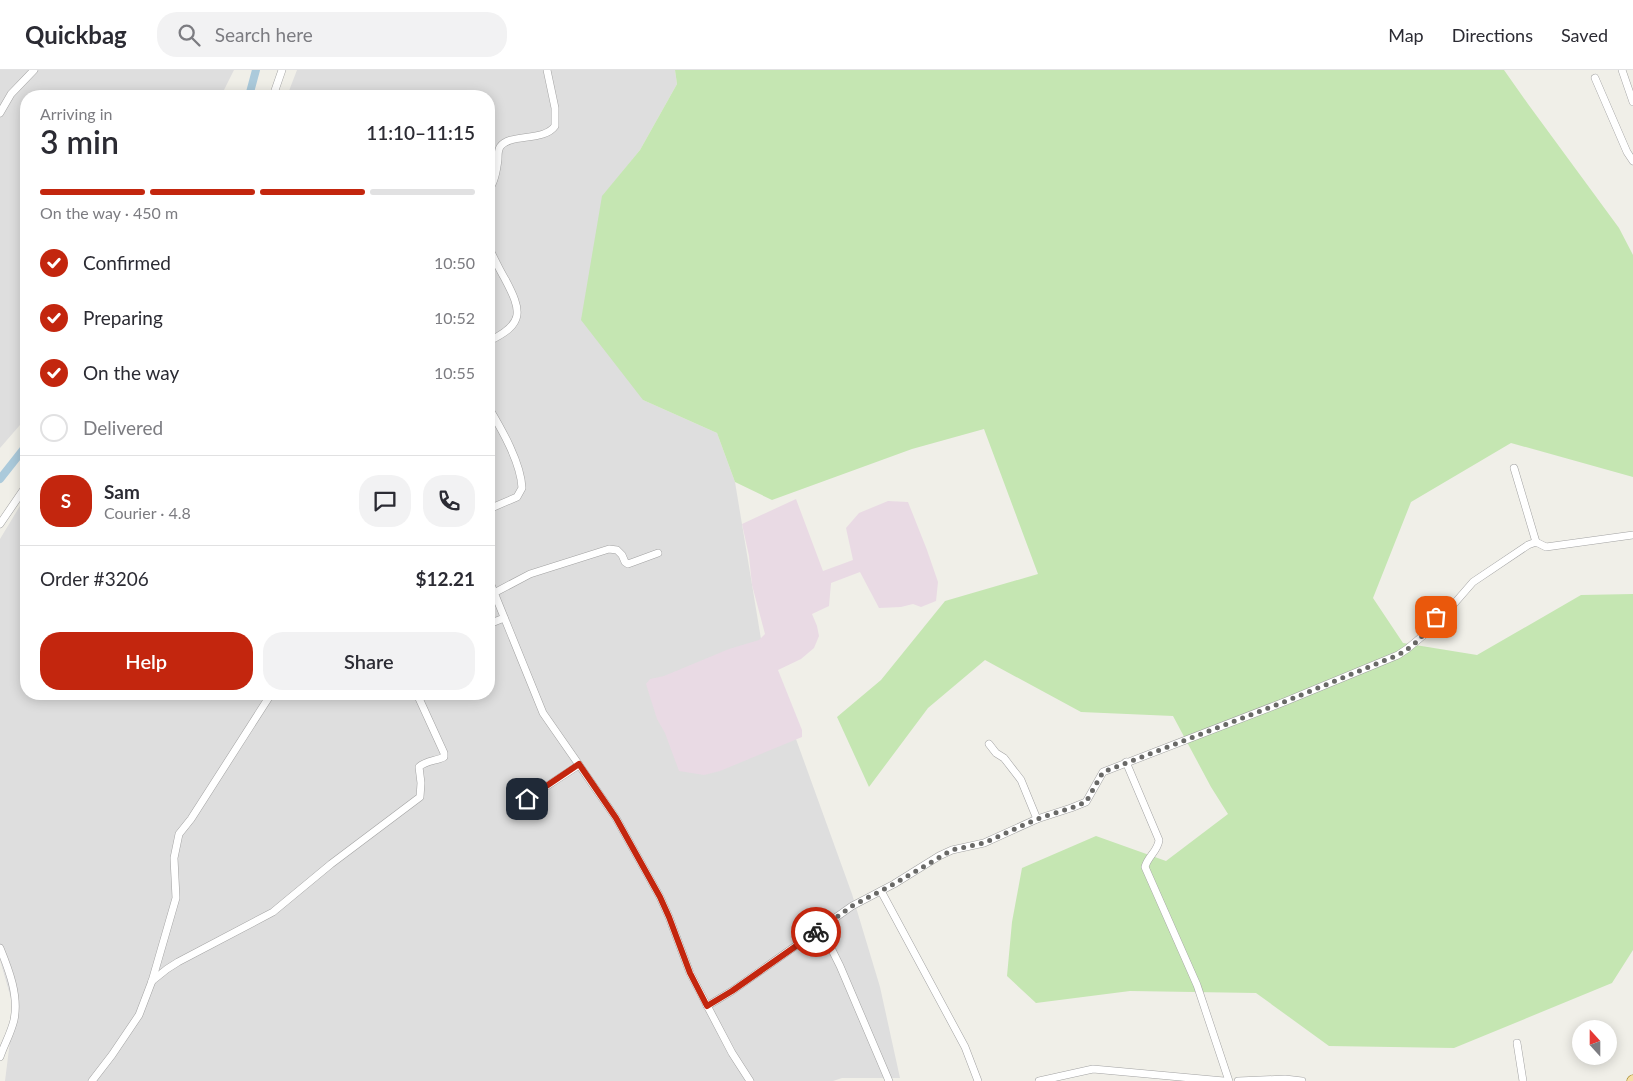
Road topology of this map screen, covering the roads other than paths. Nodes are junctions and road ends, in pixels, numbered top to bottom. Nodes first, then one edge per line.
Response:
1 (34, 70) edge
2 (282, 70) edge
3 (547, 70) edge
4 (1622, 70) edge
5 (1596, 78) dead end
6 (276, 90) edge
7 (1633, 102) edge
8 (0, 113) edge
9 (1633, 161) edge
10 (495, 176) edge
11 (495, 260) edge
12 (495, 338) edge
13 (495, 419) edge
14 (1514, 468) dead end
15 (20, 495) edge
16 (495, 506) edge
17 (0, 524) edge
18 (1633, 535) edge
19 (1536, 542) junction
20 (658, 553) dead end
21 (495, 592) edge
22 (495, 596) edge
23 (504, 618) junction
24 (495, 622) edge
25 (267, 700) edge
26 (420, 700) edge
27 (989, 744) dead end
28 (1126, 762) junction
29 (579, 764) junction
30 (527, 799) dead end
31 (1037, 819) junction
32 (881, 891) junction
33 (821, 928) junction
34 (0, 948) edge
35 (152, 981) junction
36 (707, 1006) junction
37 (1518, 1042) dead end
38 (0, 1057) edge
39 (92, 1081) edge
40 (750, 1081) edge
41 (889, 1081) edge
42 (978, 1081) edge
43 (1039, 1081) edge
44 (1224, 1081) edge
45 (1229, 1081) edge
46 (1238, 1081) edge
47 (1302, 1081) edge
48 (1523, 1081) edge

1 - 8 street
2 - 6 street
3 - 10 street
4 - 7 street
5 - 9 street
11 - 12 street
13 - 16 street
14 - 19 street
15 - 17 street
18 - 19 street
19 - 28 street
20 - 21 street
22 - 23 street
23 - 24 street
23 - 29 street
25 - 35 street
26 - 35 street
27 - 31 street
28 - 31 street
28 - 45 street
29 - 30 street
29 - 36 street
31 - 32 street
32 - 33 street
32 - 42 street
33 - 36 street
33 - 41 street
34 - 38 street
35 - 39 street
36 - 40 street
37 - 48 street
43 - 44 street
46 - 47 street

